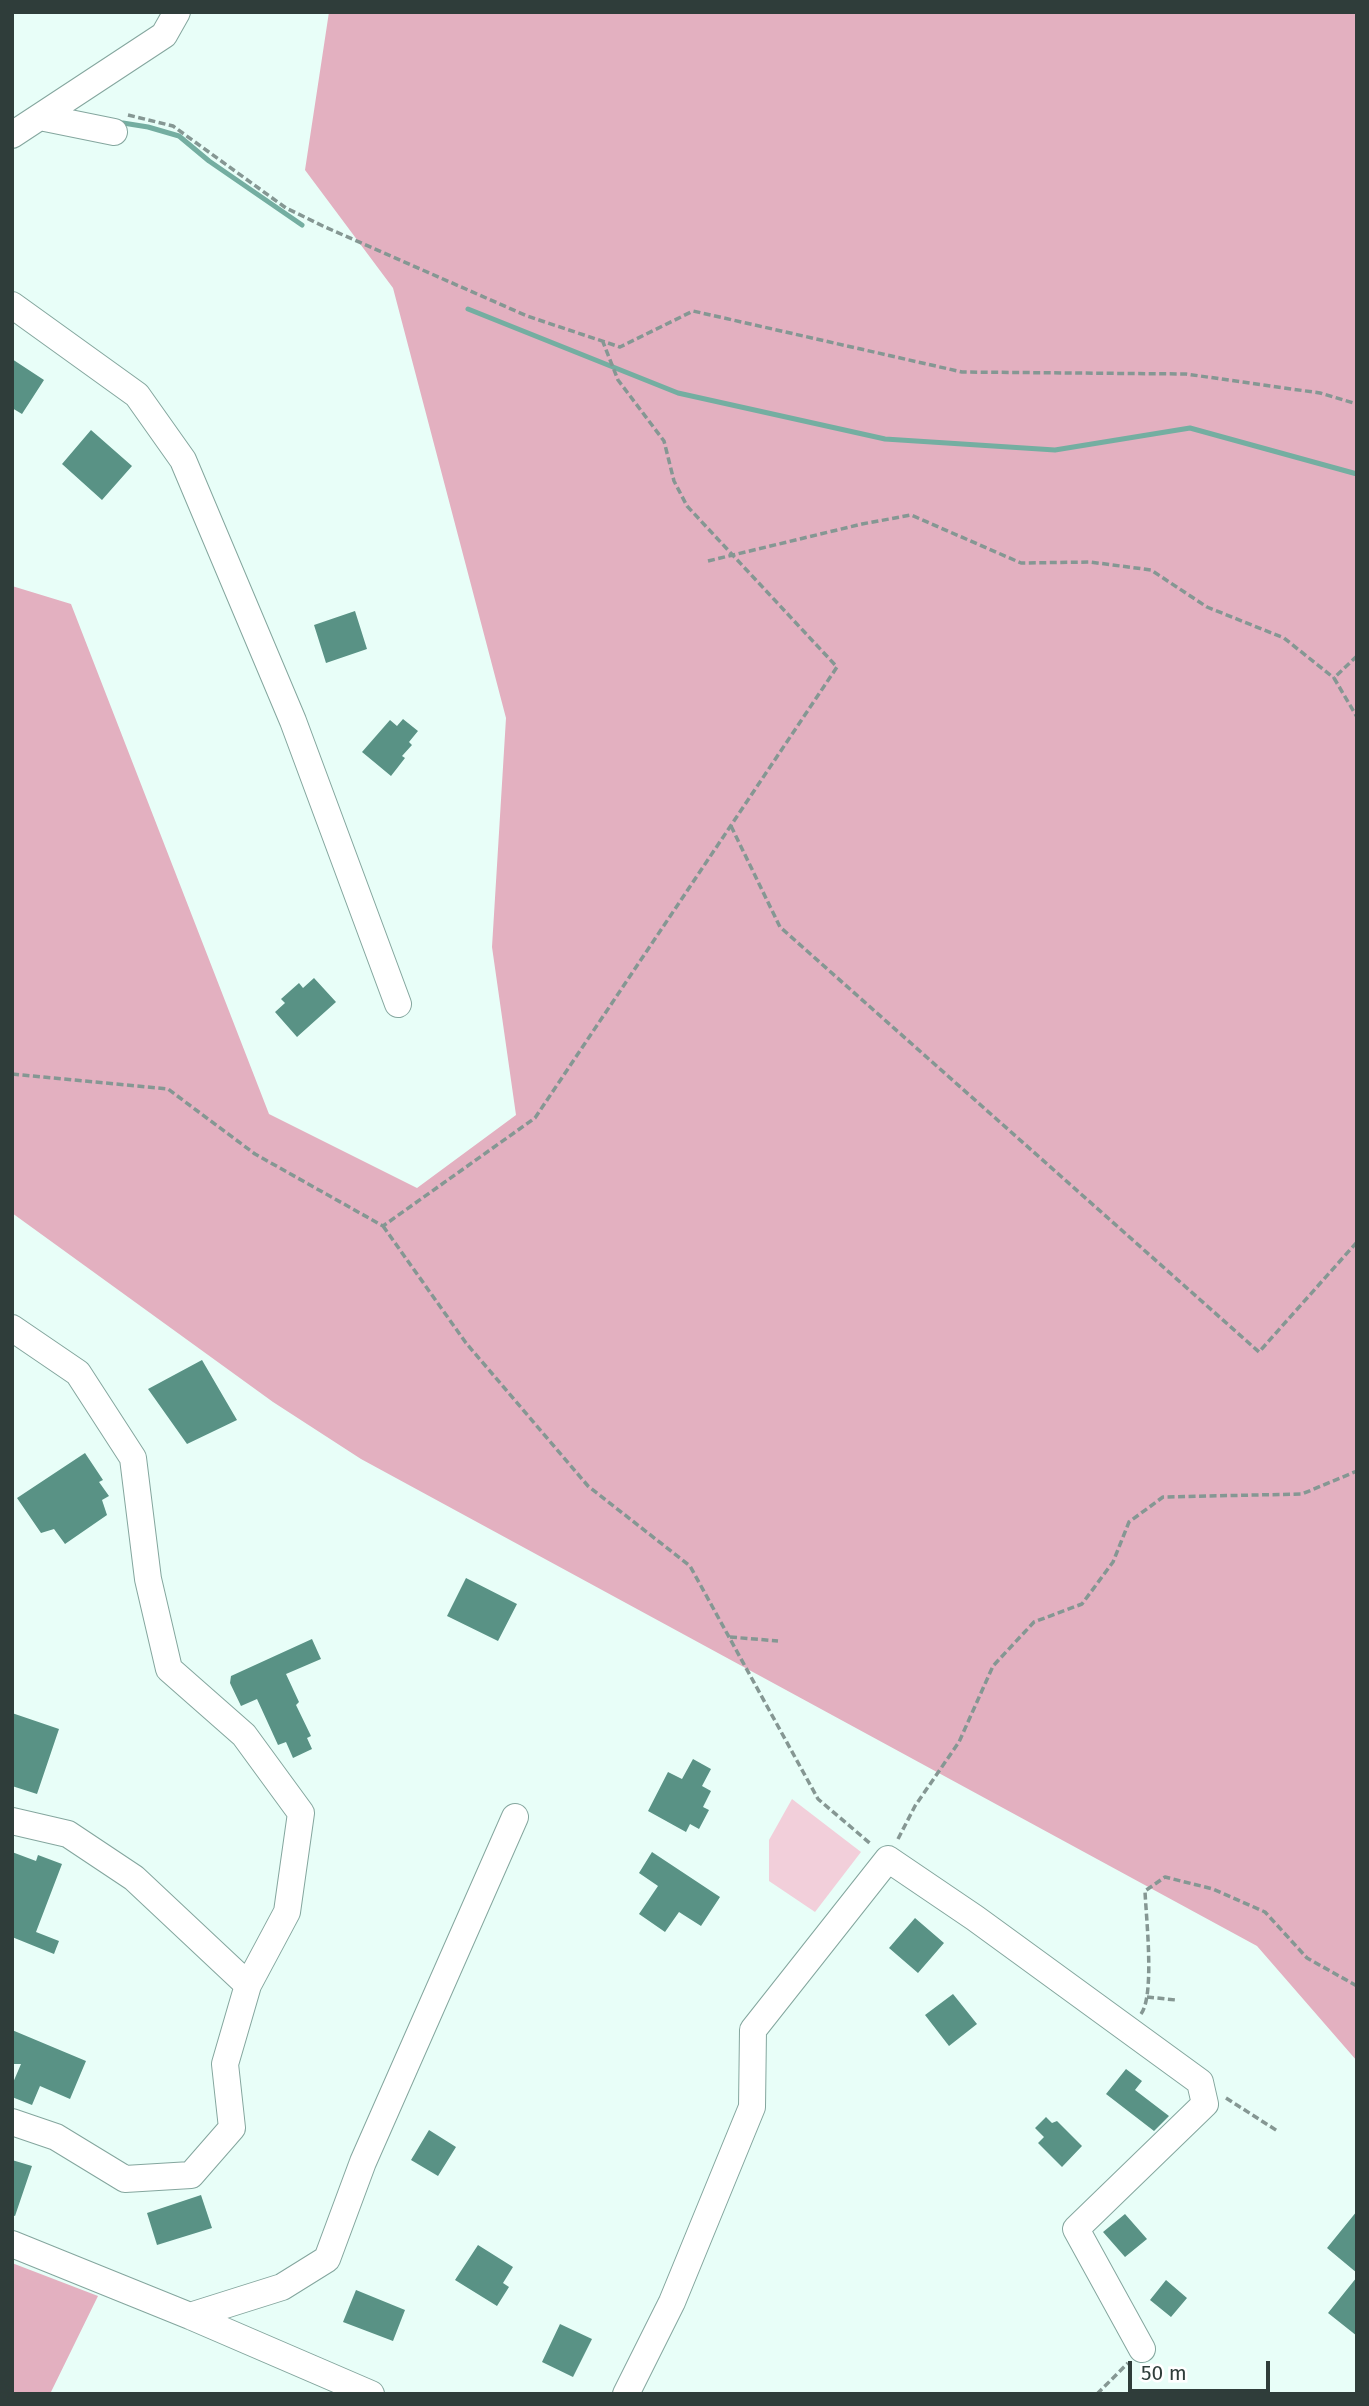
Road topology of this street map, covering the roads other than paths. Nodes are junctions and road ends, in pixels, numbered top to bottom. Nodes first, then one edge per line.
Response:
1 (177, 12) edge
2 (40, 117) junction
3 (116, 123) road end
4 (12, 135) edge
5 (12, 305) edge
6 (398, 1004) dead end
7 (12, 1328) edge
8 (515, 1817) dead end
9 (12, 1821) edge
10 (248, 1985) junction
11 (12, 2122) edge
12 (12, 2244) edge
13 (190, 2316) junction
14 (1142, 2349) road end
15 (370, 2394) edge
16 (626, 2394) edge

1 - 2 street
2 - 3 street
2 - 4 street
5 - 6 street
7 - 10 street
8 - 13 street
9 - 10 street
10 - 11 street
12 - 13 street
13 - 15 street
14 - 16 street

